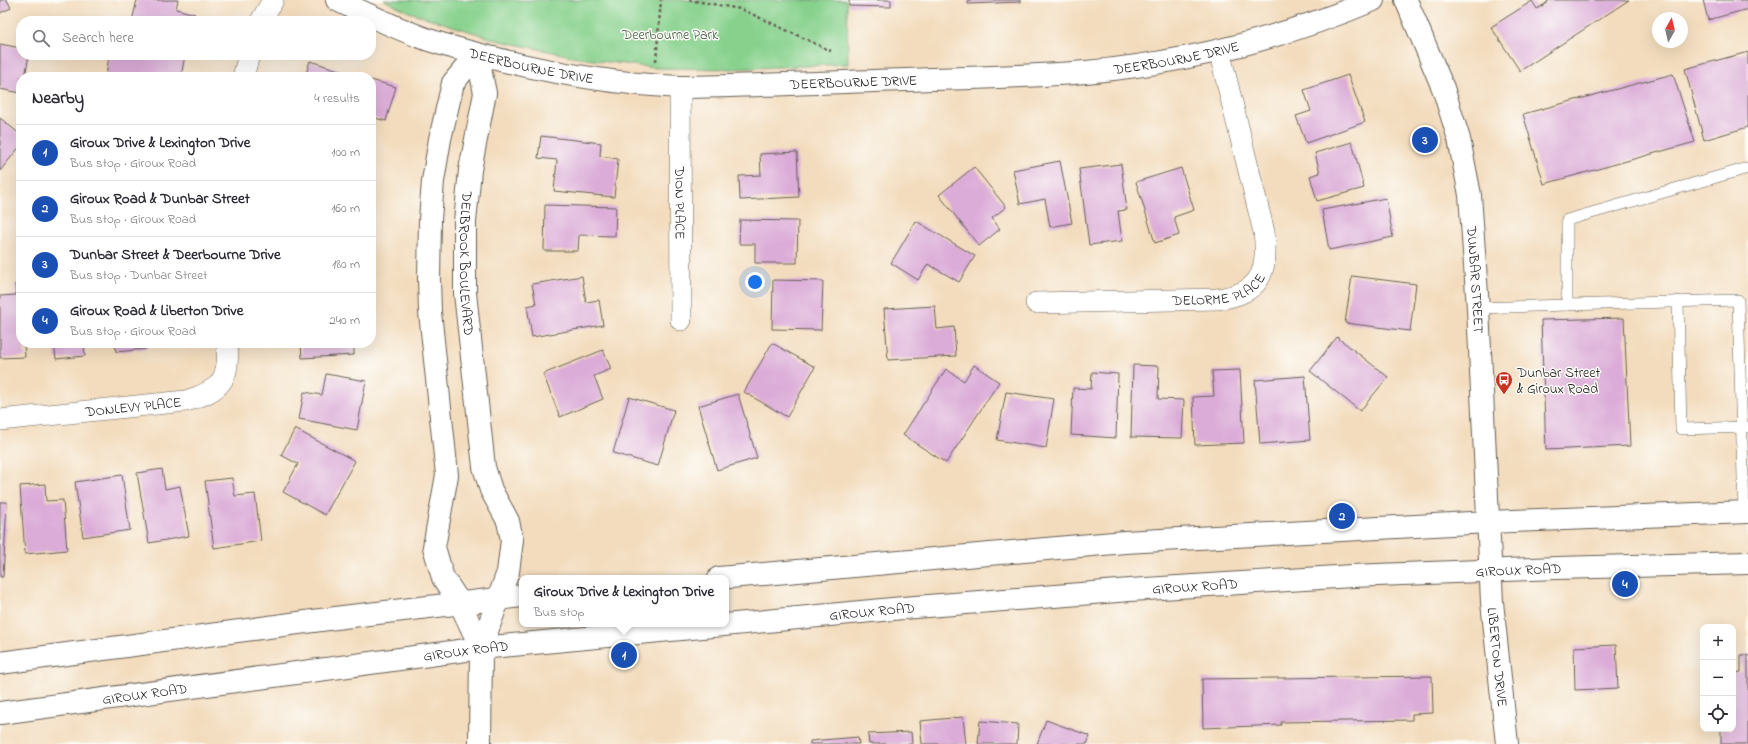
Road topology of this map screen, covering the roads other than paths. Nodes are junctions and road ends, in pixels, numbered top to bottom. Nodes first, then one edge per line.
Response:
1 (273, 0) edge
2 (337, 0) edge
3 (1373, 0) edge
4 (1406, 0) edge
5 (264, 16) edge
6 (369, 16) edge
7 (376, 19) edge
8 (1219, 50) junction
9 (477, 54) junction
10 (248, 60) edge
11 (244, 72) edge
12 (680, 87) junction
13 (1748, 168) edge
14 (1678, 301) junction
15 (1036, 303) dead end
16 (1567, 304) junction
17 (1478, 308) junction
18 (1743, 312) edge
19 (681, 320) dead end
20 (227, 348) edge
21 (1744, 400) edge
22 (0, 420) edge
23 (1745, 427) edge
24 (1745, 453) edge
25 (1746, 512) edge
26 (1488, 522) junction
27 (1748, 563) edge
28 (1490, 570) junction
29 (729, 577) edge
30 (519, 596) edge
31 (499, 598) junction
32 (460, 603) junction
33 (729, 624) edge
34 (703, 627) edge
35 (481, 648) junction
36 (0, 663) edge
37 (0, 714) edge
38 (480, 744) edge
39 (1507, 744) edge

1 - 5 street
2 - 6 main road, DEERBOURNE DRIVE
3 - 8 main road, DEERBOURNE DRIVE
4 - 17 main road, DUNBAR STREET
7 - 9 main road, DEERBOURNE DRIVE
8 - 12 main road, DEERBOURNE DRIVE
8 - 15 street, DELORME PLACE
9 - 12 main road, DEERBOURNE DRIVE
9 - 31 main road, DELBROOK BOULEVARD
9 - 32 main road
10 - 11 street
12 - 19 street, DION PLACE
13 - 16 lane
14 - 16 lane
14 - 18 lane
14 - 23 lane
16 - 17 lane
17 - 26 main road, DUNBAR STREET
18 - 21 lane
20 - 22 street, DONLEVY PLACE
21 - 23 lane
23 - 24 lane
24 - 25 lane
25 - 26 main road
26 - 28 main road, DUNBAR STREET
26 - 29 main road
27 - 28 main road, GIROUX ROAD
28 - 33 main road, GIROUX ROAD
28 - 39 main road, LIBERTON DRIVE
30 - 31 main road
31 - 32 main road
31 - 35 main road, DELBROOK BOULEVARD
32 - 35 main road
32 - 36 main road
34 - 35 main road, GIROUX ROAD
35 - 37 main road, GIROUX ROAD
35 - 38 main road

